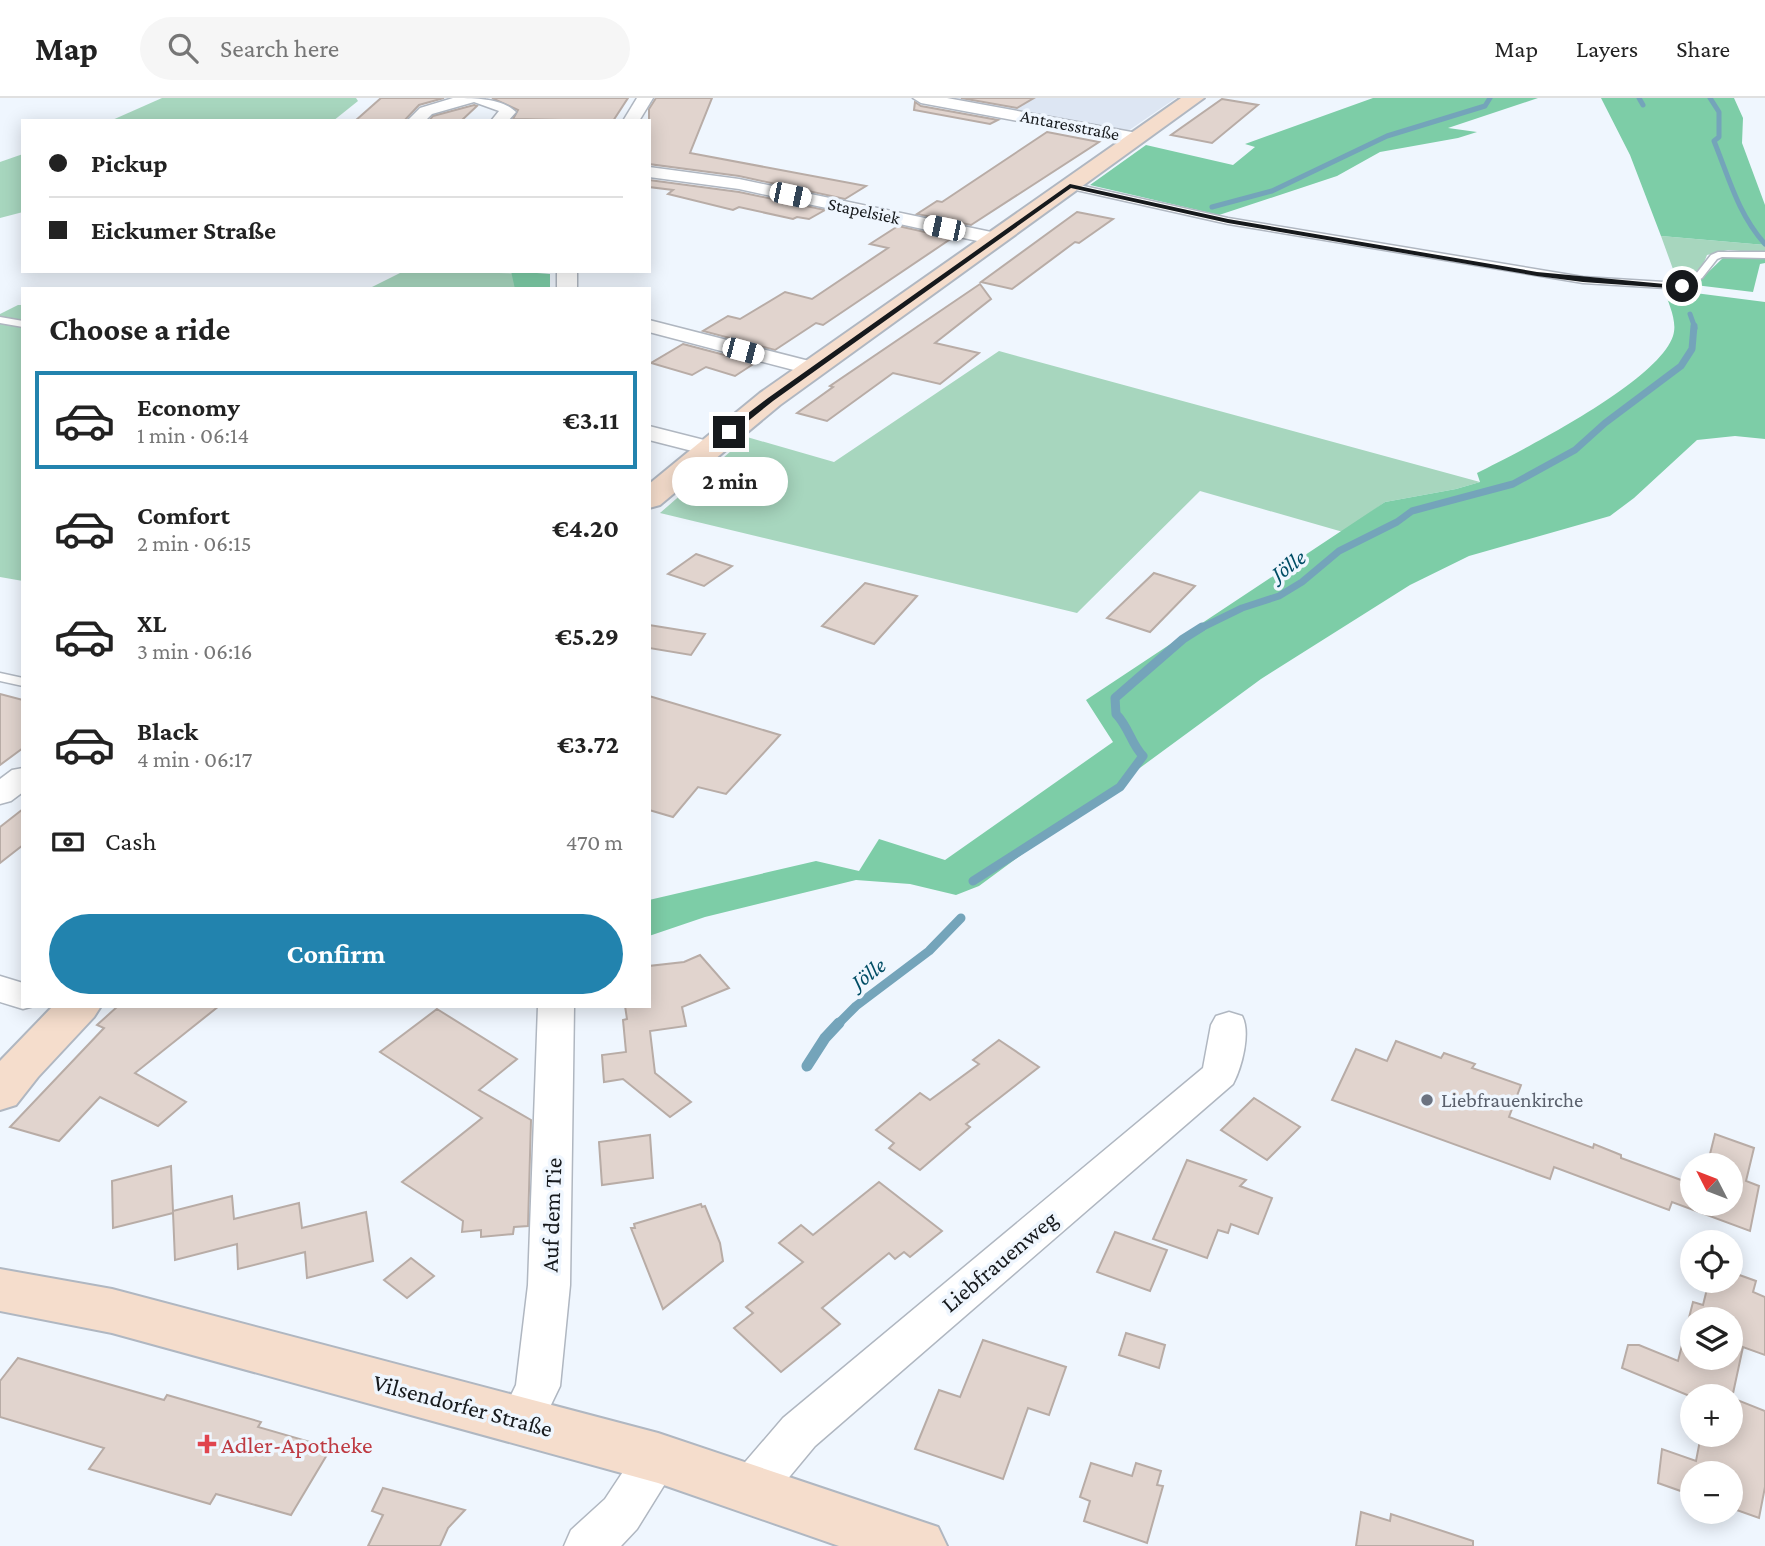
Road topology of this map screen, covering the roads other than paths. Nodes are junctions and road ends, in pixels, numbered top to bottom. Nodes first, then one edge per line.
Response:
1 (470, 98) edge
2 (478, 98) edge
3 (645, 98) edge
4 (921, 98) edge
5 (1194, 98) edge
6 (417, 119) edge
7 (501, 119) edge
8 (632, 119) edge
9 (1137, 138) junction
10 (651, 172) edge
11 (1070, 186) junction
12 (996, 239) junction
13 (1765, 255) edge
14 (0, 320) edge
15 (21, 324) edge
16 (651, 327) edge
17 (813, 369) junction
18 (651, 434) edge
19 (708, 448) junction
20 (651, 497) edge
21 (2, 677) dead end
22 (21, 682) edge
23 (21, 778) edge
24 (0, 794) edge
25 (0, 988) edge
26 (21, 996) edge
27 (556, 1008) edge
28 (64, 1010) edge
29 (1229, 1025) dead end
30 (0, 1093) edge
31 (0, 1290) edge
32 (521, 1420) junction
33 (658, 1458) junction
34 (750, 1490) junction
35 (588, 1546) edge
36 (919, 1546) edge

1 - 6 street
2 - 7 street
3 - 8 street
4 - 9 street, Antaresstraße
5 - 9 main road
9 - 11 main road
10 - 12 street, Stapelsiek
11 - 12 main road
11 - 13 lane
12 - 17 main road
14 - 15 lane
16 - 17 street
17 - 19 main road
18 - 19 street
19 - 20 main road
21 - 22 lane
23 - 24 street
25 - 26 street
27 - 32 street, Auf dem Tie
28 - 30 main road
29 - 34 street, Liebfrauenweg
31 - 32 main road, Vilsendorfer Straße
32 - 33 main road, Vilsendorfer Straße
33 - 34 main road, Vilsendorfer Straße
33 - 35 street
34 - 36 main road, Vilsendorfer Straße

